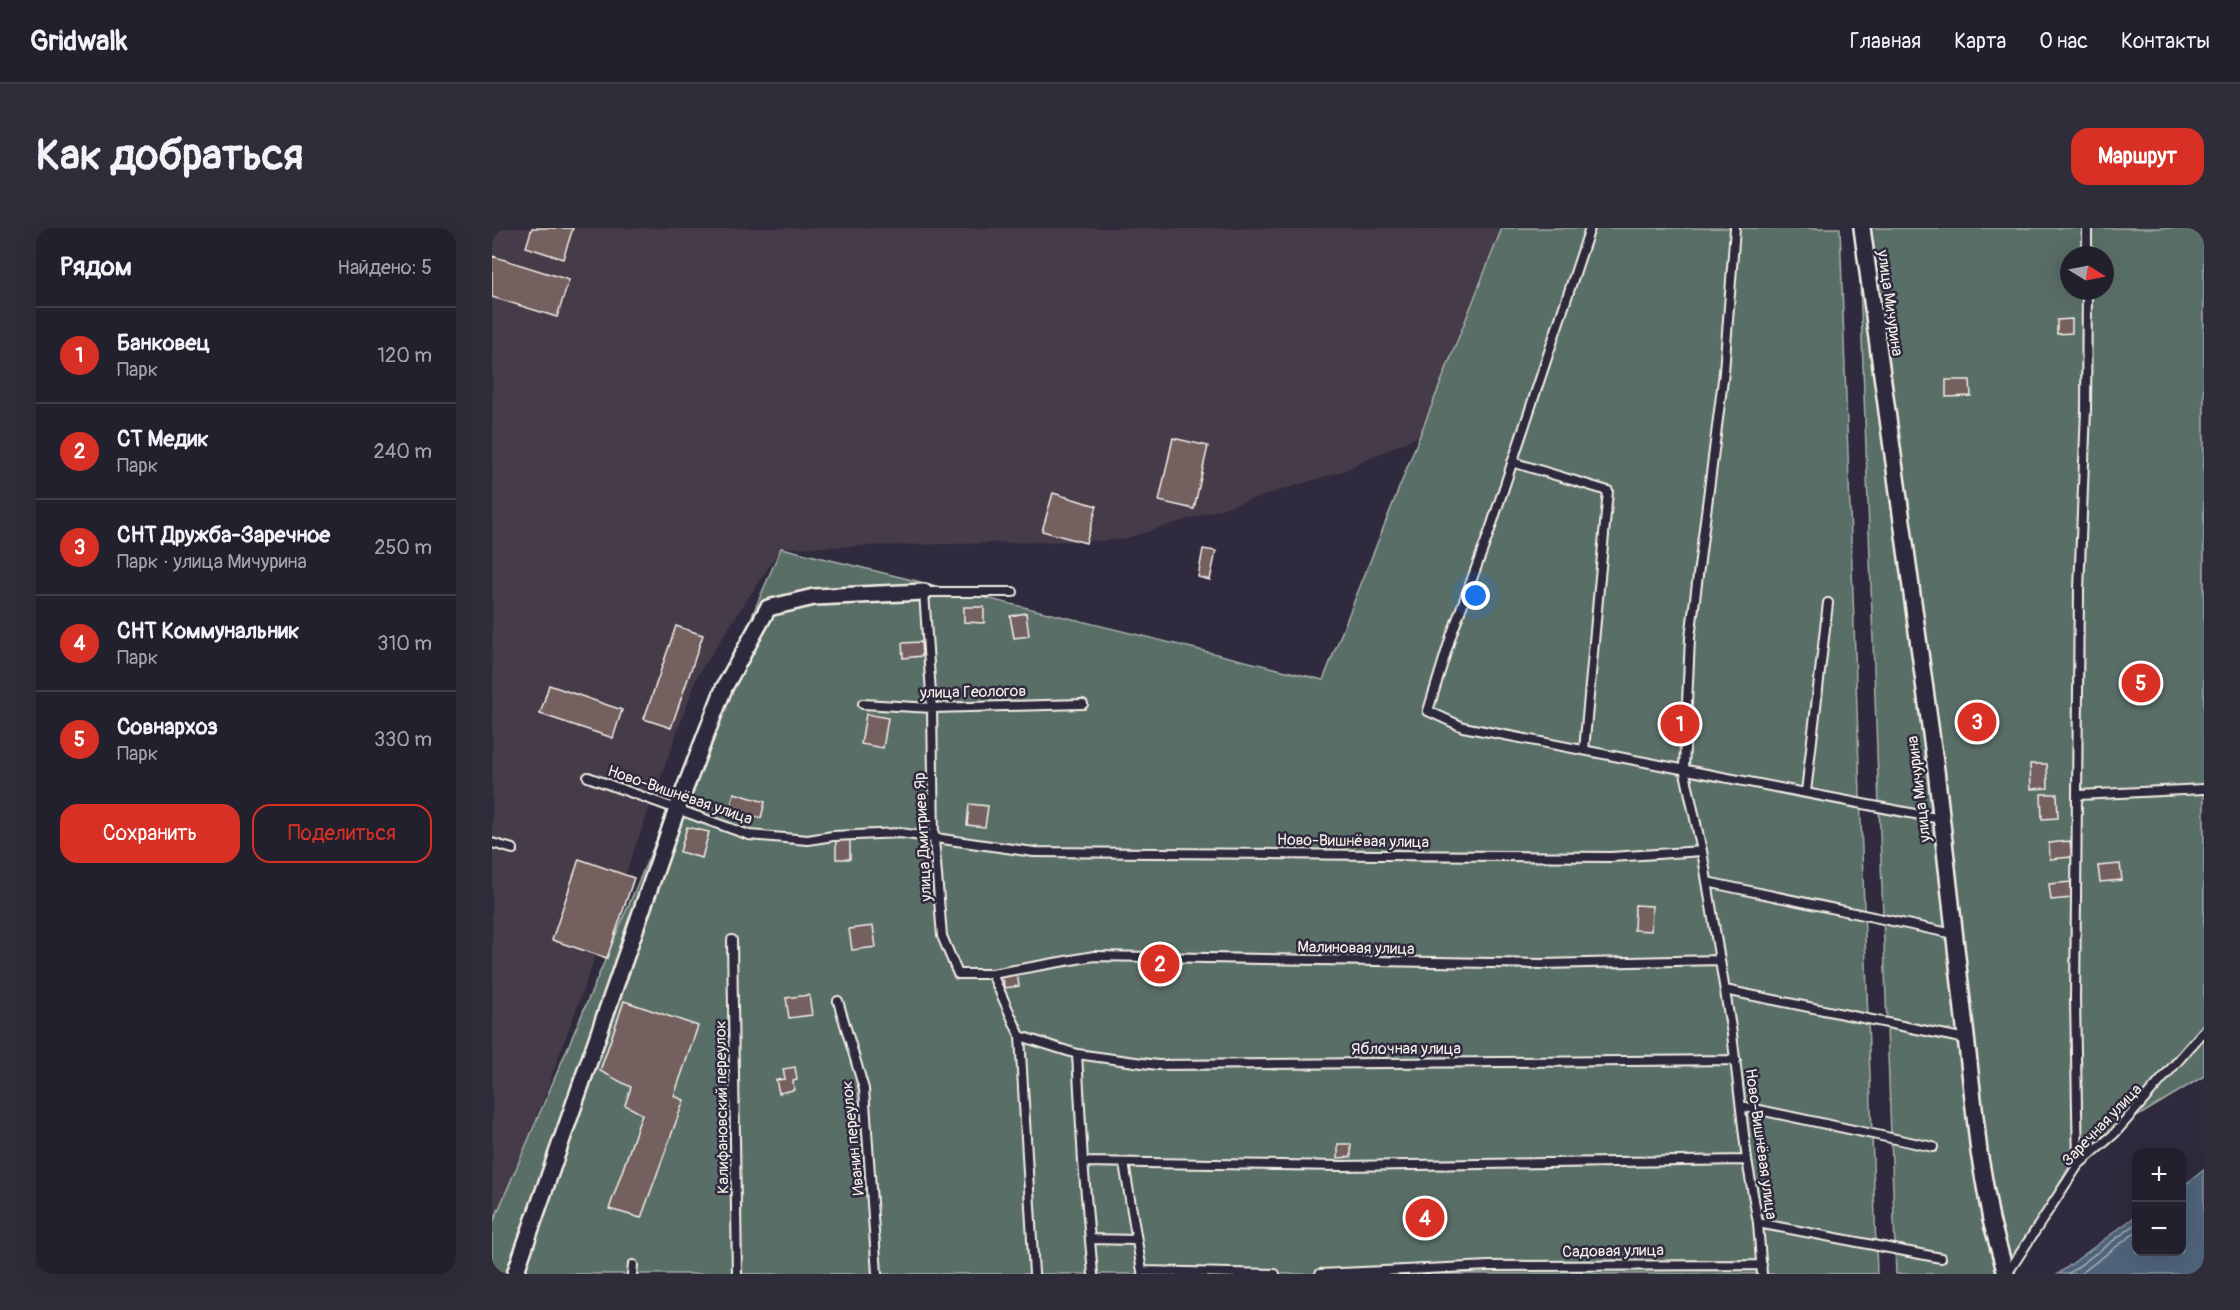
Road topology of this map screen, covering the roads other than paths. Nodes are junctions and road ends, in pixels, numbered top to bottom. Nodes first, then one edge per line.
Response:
1 (1590, 228) edge
2 (1735, 228) edge
3 (1862, 228) edge
4 (2087, 228) edge
5 (2087, 246) edge
6 (2087, 300) edge
7 (1512, 462) junction
8 (924, 592) junction
9 (1013, 592) dead end
10 (1828, 603) dead end
11 (863, 704) dead end
12 (1083, 704) dead end
13 (932, 708) junction
14 (1584, 750) junction
15 (1684, 768) junction
16 (588, 777) dead end
17 (2204, 789) edge
18 (1806, 792) junction
19 (2078, 795) junction
20 (677, 809) junction
21 (1941, 819) junction
22 (934, 838) junction
23 (492, 843) edge
24 (513, 849) dead end
25 (1702, 851) junction
26 (1707, 882) junction
27 (1954, 934) junction
28 (732, 940) dead end
29 (1720, 960) junction
30 (992, 974) junction
31 (1725, 990) junction
32 (838, 1001) dead end
33 (2204, 1031) edge
34 (1020, 1036) junction
35 (1966, 1039) junction
36 (1077, 1054) junction
37 (1736, 1060) junction
38 (1741, 1106) junction
39 (1933, 1147) dead end
40 (1747, 1160) junction
41 (1083, 1162) junction
42 (1124, 1163) junction
43 (2078, 1164) junction
44 (1758, 1223) junction
45 (1090, 1239) junction
46 (1137, 1240) junction
47 (1941, 1258) dead end
48 (633, 1265) dead end
49 (1762, 1270) edge
50 (515, 1274) edge
51 (632, 1274) edge
52 (737, 1274) edge
53 (877, 1274) edge
54 (1034, 1274) edge
55 (1093, 1274) edge
56 (1275, 1274) edge
57 (1320, 1274) edge
58 (2007, 1274) edge

1 - 7 lane
2 - 15 lane
3 - 21 street, улица Мичурина
4 - 5 lane
6 - 19 lane
7 - 14 lane
7 - 14 lane
8 - 9 lane
8 - 13 lane, улица Дмитриев Яр
8 - 20 street
10 - 18 lane
11 - 13 lane, улица Геологов
12 - 13 lane, улица Геологов
13 - 22 lane, улица Дмитриев Яр
14 - 15 lane
15 - 18 lane
15 - 25 lane
16 - 20 lane, Ново-Вишнёвая улица
17 - 19 lane
18 - 21 lane
19 - 43 lane
20 - 22 lane, Ново-Вишнёвая улица
20 - 50 street
21 - 27 street, улица Мичурина
22 - 25 lane, Ново-Вишнёвая улица
22 - 30 lane, улица Дмитриев Яр
23 - 24 lane
25 - 26 lane, Ново-Вишнёвая улица
26 - 27 lane
26 - 29 lane, Ново-Вишнёвая улица
27 - 35 street, улица Мичурина
28 - 52 lane, Калифановский переулок
29 - 30 lane, Малиновая улица
29 - 31 lane, Ново-Вишнёвая улица
30 - 34 lane
31 - 35 lane
31 - 37 lane, Ново-Вишнёвая улица
32 - 53 lane, Иванин переулок
33 - 43 lane, Заречная улица
34 - 36 lane
34 - 54 lane
35 - 58 street, улица Мичурина
36 - 37 lane, Яблочная улица
36 - 41 lane
37 - 38 lane, Ново-Вишнёвая улица
38 - 39 lane
38 - 40 lane, Ново-Вишнёвая улица
40 - 42 lane
40 - 44 lane, Ново-Вишнёвая улица
41 - 42 lane
41 - 45 lane
42 - 46 lane
43 - 58 lane, Заречная улица
44 - 47 lane
44 - 49 lane, Ново-Вишнёвая улица
45 - 46 lane
45 - 55 lane
46 - 56 lane
48 - 51 lane
49 - 57 lane, Садовая улица

